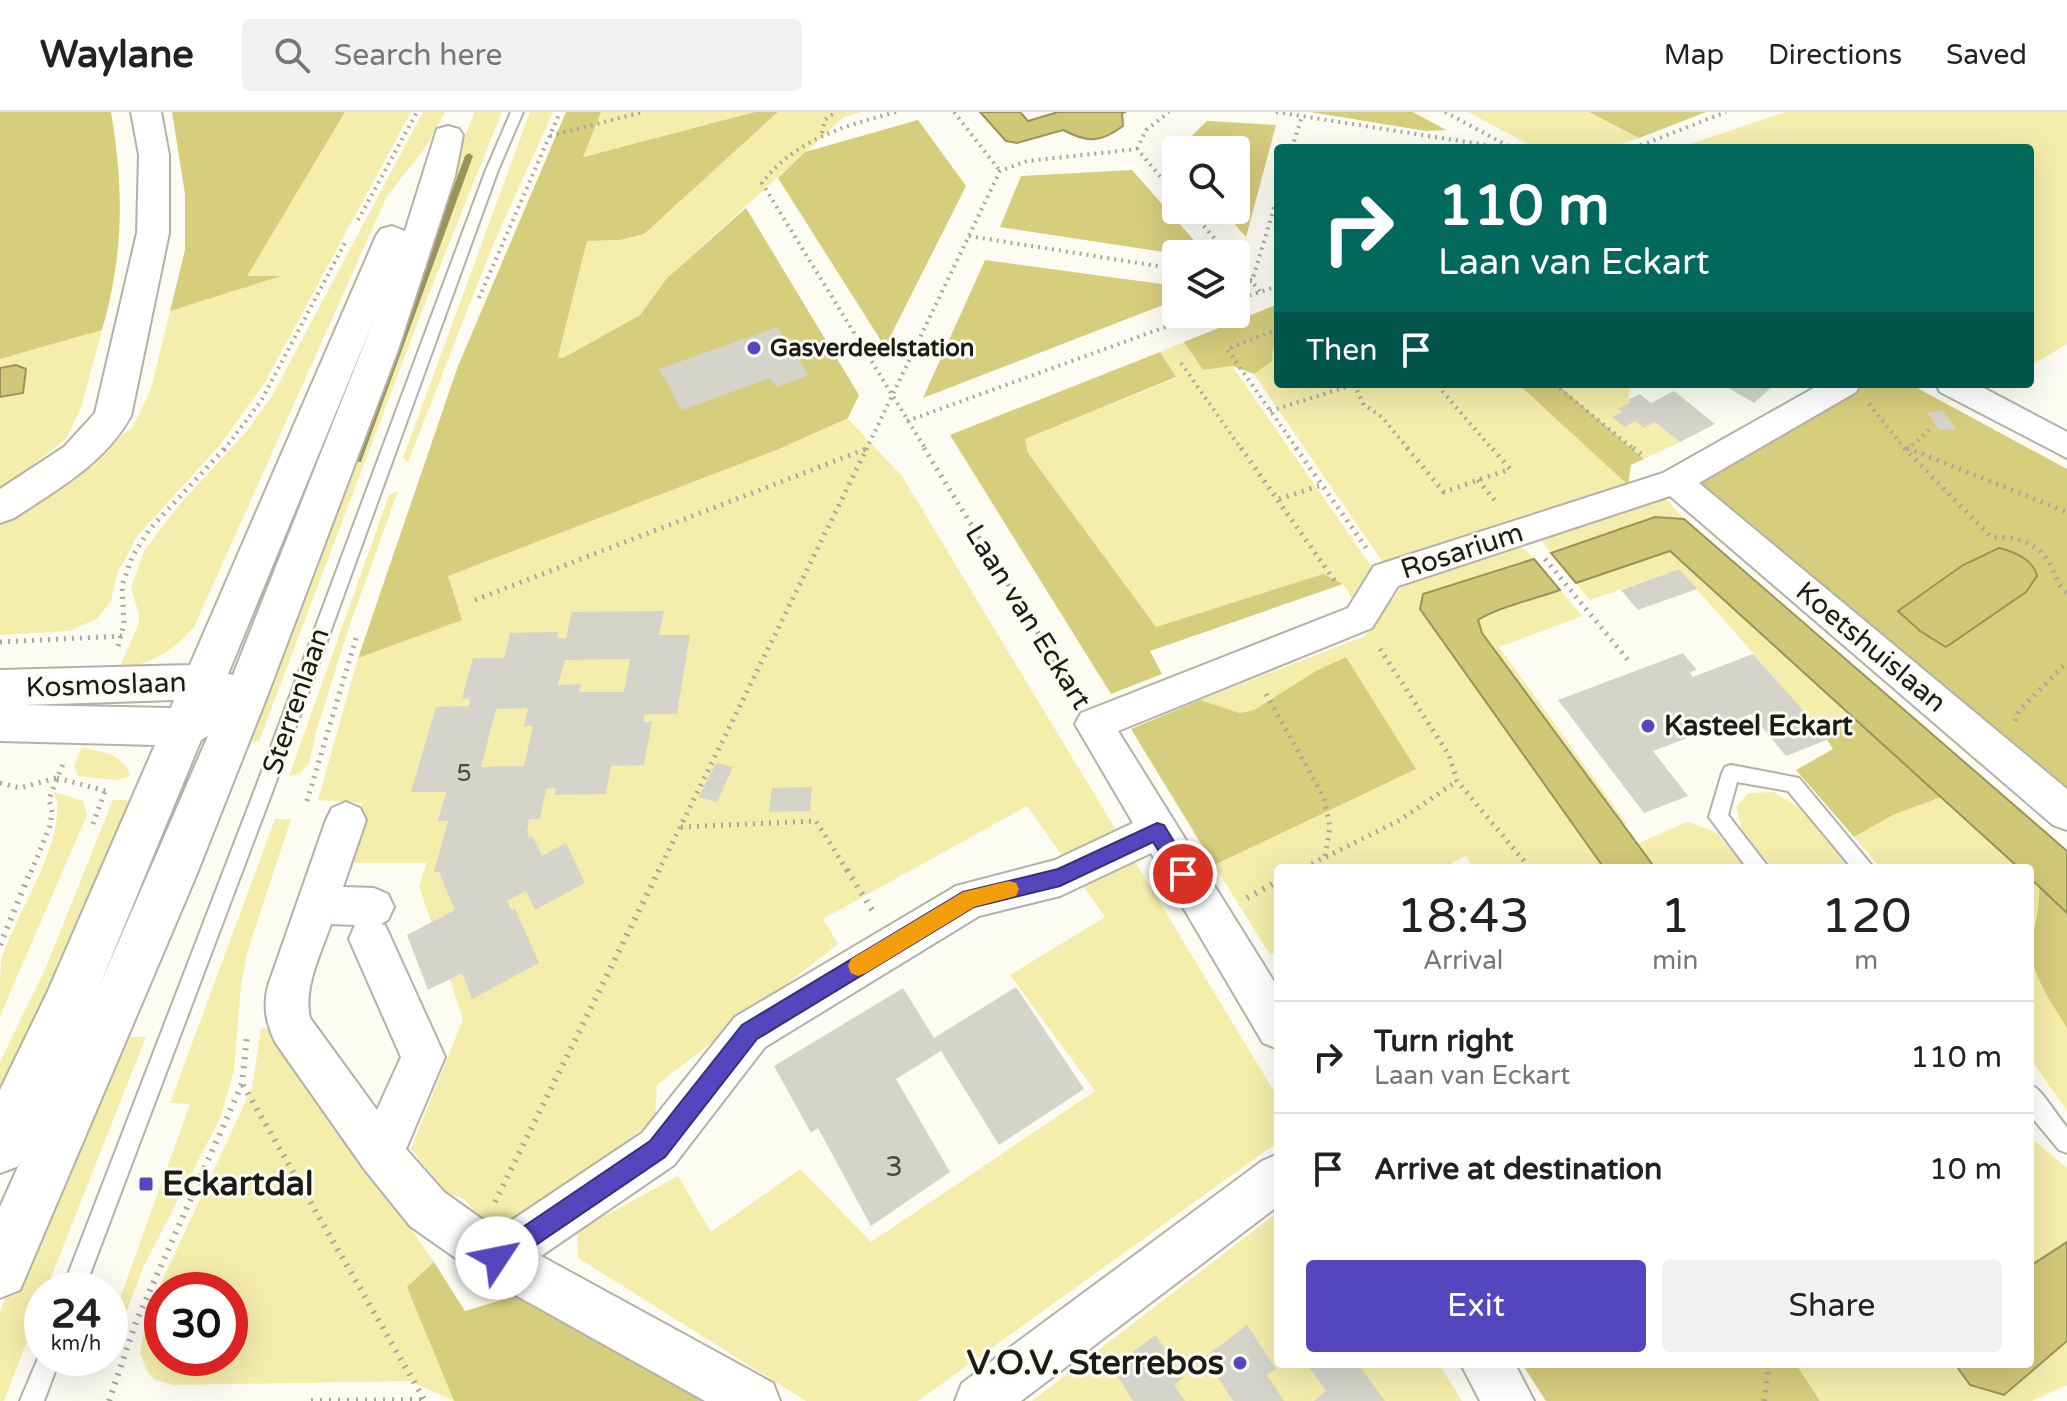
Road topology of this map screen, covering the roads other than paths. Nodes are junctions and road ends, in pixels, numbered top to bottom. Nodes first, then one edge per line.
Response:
1 (146, 112) edge
2 (517, 112) edge
3 (454, 124) edge
4 (1958, 388) edge
5 (1854, 389) edge
6 (2067, 446) edge
7 (1675, 482) junction
8 (0, 508) edge
9 (203, 682) junction
10 (0, 688) edge
11 (245, 699) junction
12 (0, 723) edge
13 (1094, 724) joint
14 (185, 727) junction
15 (2067, 813) edge
16 (346, 820) dead end
17 (1157, 831) junction
18 (1756, 864) edge
19 (1861, 864) edge
20 (318, 905) junction
21 (1274, 1021) edge
22 (2037, 1114) edge
23 (2067, 1142) edge
24 (0, 1147) edge
25 (381, 1154) junction
26 (1274, 1180) edge
27 (486, 1251) junction
28 (0, 1270) edge
29 (80, 1272) edge
30 (1488, 1368) edge
31 (41, 1376) edge
32 (32, 1401) edge
33 (755, 1401) edge
34 (980, 1401) edge
35 (1509, 1401) edge

1 - 8 main road
2 - 29 lane, Sterrenlaan
3 - 9 main road, Sterrenlaan
3 - 11 main road, Sterrenlaan
4 - 6 street
5 - 7 street, Rosarium
7 - 13 street, Rosarium
7 - 15 street, Koetshuislaan
9 - 10 main road, Kosmoslaan
9 - 11 main road, Kosmoslaan
9 - 14 main road, Sterrenlaan
11 - 14 main road, Kosmoslaan
11 - 28 main road, Sterrenlaan
12 - 14 main road, Kosmoslaan
13 - 17 street, Laan van Eckart
14 - 24 main road, Sterrenlaan
16 - 20 street
17 - 21 street, Laan van Eckart
17 - 27 street
18 - 19 lane
20 - 25 street
20 - 25 street
22 - 23 lane
25 - 27 street
26 - 34 street
27 - 33 street
30 - 35 street
31 - 32 lane

